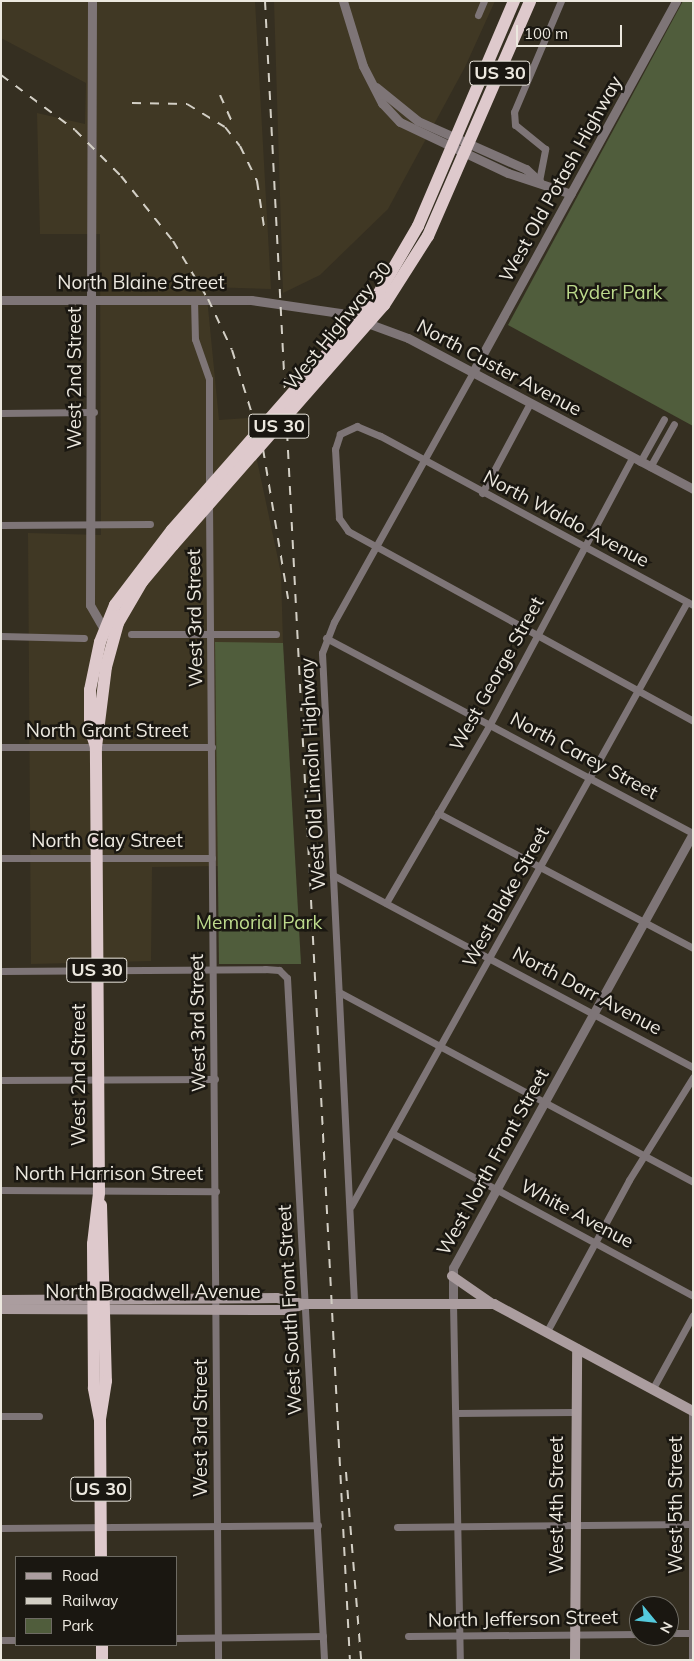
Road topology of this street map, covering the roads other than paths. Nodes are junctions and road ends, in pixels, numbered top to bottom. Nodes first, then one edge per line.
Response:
1 (92, 1) edge
2 (343, 1) edge
3 (484, 1) edge
4 (514, 1) edge
5 (530, 1) edge
6 (561, 1) edge
7 (676, 1) edge
8 (478, 15) dead end
9 (454, 143) junction
10 (467, 149) junction
11 (540, 181) junction
12 (571, 194) junction
13 (94, 299) junction
14 (194, 299) junction
15 (1, 300) edge
16 (280, 302) joint
17 (380, 302) junction
18 (473, 372) junction
19 (530, 403) junction
20 (94, 412) junction
21 (1, 413) edge
22 (664, 419) dead end
23 (674, 424) dead end
24 (636, 460) junction
25 (424, 461) junction
26 (650, 467) junction
27 (693, 490) edge
28 (482, 493) junction
29 (92, 524) junction
30 (150, 524) dead end
31 (1, 525) edge
32 (375, 548) junction
33 (584, 548) junction
34 (690, 604) edge
35 (109, 632) junction
36 (131, 634) dead end
37 (276, 634) dead end
38 (212, 635) junction
39 (1, 636) edge
40 (536, 637) junction
41 (84, 638) dead end
42 (326, 638) junction
43 (639, 691) junction
44 (693, 721) edge
45 (490, 724) junction
46 (1, 747) edge
47 (96, 747) junction
48 (212, 747) junction
49 (592, 779) junction
50 (438, 813) junction
51 (693, 833) edge
52 (1, 858) edge
53 (96, 858) junction
54 (212, 858) junction
55 (542, 867) junction
56 (333, 875) junction
57 (386, 903) junction
58 (644, 922) junction
59 (693, 948) edge
60 (491, 958) junction
61 (214, 969) junction
62 (1, 971) edge
63 (97, 971) junction
64 (339, 992) junction
65 (594, 1013) junction
66 (441, 1046) junction
67 (693, 1066) edge
68 (693, 1077) edge
69 (1, 1080) edge
70 (98, 1080) junction
71 (215, 1080) junction
72 (544, 1101) junction
73 (392, 1133) junction
74 (644, 1156) junction
75 (693, 1182) edge
76 (495, 1188) junction
77 (1, 1190) edge
78 (216, 1191) junction
79 (99, 1193) junction
80 (351, 1206) junction
81 (595, 1242) junction
82 (452, 1276) junction
83 (693, 1296) edge
84 (217, 1297) junction
85 (1, 1300) edge
86 (102, 1302) junction
87 (354, 1303) junction
88 (453, 1303) junction
89 (304, 1304) junction
90 (494, 1304) junction
91 (1, 1309) edge
92 (217, 1310) junction
93 (93, 1311) junction
94 (693, 1315) edge
95 (546, 1333) junction
96 (577, 1350) junction
97 (652, 1390) junction
98 (692, 1411) edge
99 (574, 1412) junction
100 (456, 1413) junction
101 (1, 1416) edge
102 (39, 1416) dead end
103 (100, 1420) junction
104 (574, 1523) junction
105 (692, 1524) edge
106 (318, 1525) junction
107 (458, 1526) junction
108 (101, 1527) junction
109 (218, 1527) junction
110 (397, 1527) dead end
111 (1, 1528) edge
112 (101, 1556) edge
113 (692, 1633) edge
114 (629, 1634) edge
115 (679, 1634) edge
116 (575, 1635) junction
117 (323, 1636) junction
118 (408, 1636) dead end
119 (460, 1636) junction
120 (178, 1638) edge
121 (218, 1638) junction
122 (1, 1640) edge
123 (15, 1640) edge
124 (102, 1646) edge
125 (102, 1660) edge
126 (218, 1660) edge
127 (324, 1660) edge
128 (460, 1660) edge
129 (575, 1660) edge
130 (692, 1660) edge

1 - 13 street, West 2nd Street
2 - 9 street
3 - 8 street
4 - 9 highway, West Highway 30 / US 30
5 - 10 highway, West Highway 30 / US 30
6 - 11 street
7 - 12 street, West Old Potash Highway
9 - 10 street
9 - 17 highway, West Highway 30 / US 30
10 - 11 street
10 - 17 highway, West Highway 30 / US 30
11 - 12 street
12 - 18 street, West Old Potash Highway
13 - 14 street, North Blaine Street
13 - 15 street, North Blaine Street
13 - 20 street, West 2nd Street
14 - 16 street, North Blaine Street
14 - 38 street, West 3rd Street
16 - 18 street, North Custer Avenue
17 - 35 highway, West Highway 30 / US 30, bridge
17 - 35 highway, West Highway 30 / US 30, bridge
18 - 19 street, North Custer Avenue
18 - 25 street, West Old Lincoln Highway
19 - 24 street, North Custer Avenue
19 - 28 street
20 - 21 street
20 - 29 street, West 2nd Street
22 - 24 street, West George Street
23 - 26 street
24 - 26 street, North Custer Avenue
24 - 33 street, West George Street
25 - 28 street, North Waldo Avenue
25 - 32 street, West Old Lincoln Highway
25 - 32 street, North Waldo Avenue
26 - 27 street, North Custer Avenue
28 - 33 street, North Waldo Avenue
29 - 30 street
29 - 31 street
29 - 35 street, West 2nd Street
32 - 40 street
32 - 42 street, West Old Lincoln Highway
33 - 34 street, North Waldo Avenue
33 - 40 street, West George Street
34 - 43 street, West Blake Street
35 - 47 highway, West 2nd Street / US 30
36 - 38 street
37 - 38 street
38 - 48 street, West 3rd Street
39 - 41 street
40 - 43 street
40 - 45 street, West George Street
42 - 45 street, North Carey Street
42 - 56 street, West Old Lincoln Highway
43 - 44 street
43 - 49 street, West Blake Street
45 - 49 street, North Carey Street
45 - 50 street, West George Street
46 - 47 street, North Grant Street
47 - 48 street, North Grant Street
47 - 53 highway, West 2nd Street / US 30
48 - 54 street, West 3rd Street
49 - 51 street, North Carey Street
49 - 55 street, West Blake Street
50 - 55 street
50 - 57 street, West George Street
51 - 58 street, West North Front Street
52 - 53 street, North Clay Street
53 - 54 street, North Clay Street
53 - 63 highway, West 2nd Street / US 30
54 - 61 street, West 3rd Street
55 - 58 street
55 - 60 street, West Blake Street
56 - 57 street, North Darr Avenue
56 - 64 street, West Old Lincoln Highway
57 - 60 street, North Darr Avenue
58 - 59 street
58 - 65 street, West North Front Street
60 - 65 street, North Darr Avenue
60 - 66 street, West Blake Street
61 - 63 street
61 - 71 street, West 3rd Street
61 - 89 street, West South Front Street
62 - 63 street
63 - 70 highway, West 2nd Street / US 30
64 - 66 street
64 - 80 street, West Old Lincoln Highway
65 - 67 street, North Darr Avenue
65 - 72 street, West North Front Street
66 - 72 street
66 - 73 street, West Blake Street
68 - 74 street
69 - 70 street
70 - 71 street
70 - 79 highway, West 2nd Street / US 30
71 - 78 street, West 3rd Street
72 - 74 street
72 - 76 street, West North Front Street
73 - 76 street, White Avenue
73 - 80 street, West Blake Street
74 - 75 street
74 - 81 street
76 - 81 street, White Avenue
76 - 82 street, West North Front Street
77 - 79 street, North Harrison Street
78 - 79 street, North Harrison Street
78 - 84 street, West 3rd Street
79 - 86 highway, West 2nd Street / US 30
80 - 87 street, West Old Lincoln Highway
81 - 83 street, White Avenue
81 - 95 street
82 - 88 street, West North Front Street
82 - 90 main road
84 - 86 main road, North Broadwell Avenue
84 - 89 main road, North Broadwell Avenue
84 - 92 street, West 3rd Street
85 - 86 main road, North Broadwell Avenue
86 - 92 main road, North Broadwell Avenue
86 - 93 highway, West 2nd Street / US 30
86 - 103 highway, West 2nd Street / US 30
87 - 88 main road, North Broadwell Avenue
87 - 89 main road, North Broadwell Avenue
88 - 90 main road, North Broadwell Avenue
88 - 100 street, West North Front Street
89 - 92 main road, North Broadwell Avenue
89 - 106 street, West South Front Street
90 - 95 main road, North Broadwell Avenue
91 - 93 main road, North Broadwell Avenue
92 - 109 street, West 3rd Street
93 - 103 highway, West 2nd Street / US 30
94 - 97 street
95 - 96 main road, North Broadwell Avenue
96 - 97 main road, North Broadwell Avenue
96 - 99 main road, West 4th Street
97 - 98 main road, North Broadwell Avenue
98 - 105 street, West 5th Street
99 - 100 street
99 - 104 main road, West 4th Street
100 - 107 street, West North Front Street
101 - 102 street
103 - 108 highway, West 2nd Street / US 30
104 - 105 street
104 - 107 street
104 - 116 main road, West 4th Street
105 - 113 street, West 5th Street
106 - 109 street
106 - 117 street, West South Front Street
107 - 110 street
107 - 119 street, West North Front Street
108 - 109 street
108 - 111 street
108 - 112 highway, West 2nd Street / US 30
109 - 121 street, West 3rd Street
113 - 115 street
113 - 130 street, West 5th Street
114 - 116 street, North Jefferson Street
116 - 119 street, North Jefferson Street
116 - 129 main road, West 4th Street
117 - 121 street
117 - 127 street, West South Front Street
118 - 119 street, North Jefferson Street
119 - 128 street, West North Front Street
120 - 121 street
121 - 126 street, West 3rd Street
122 - 123 street
124 - 125 highway

